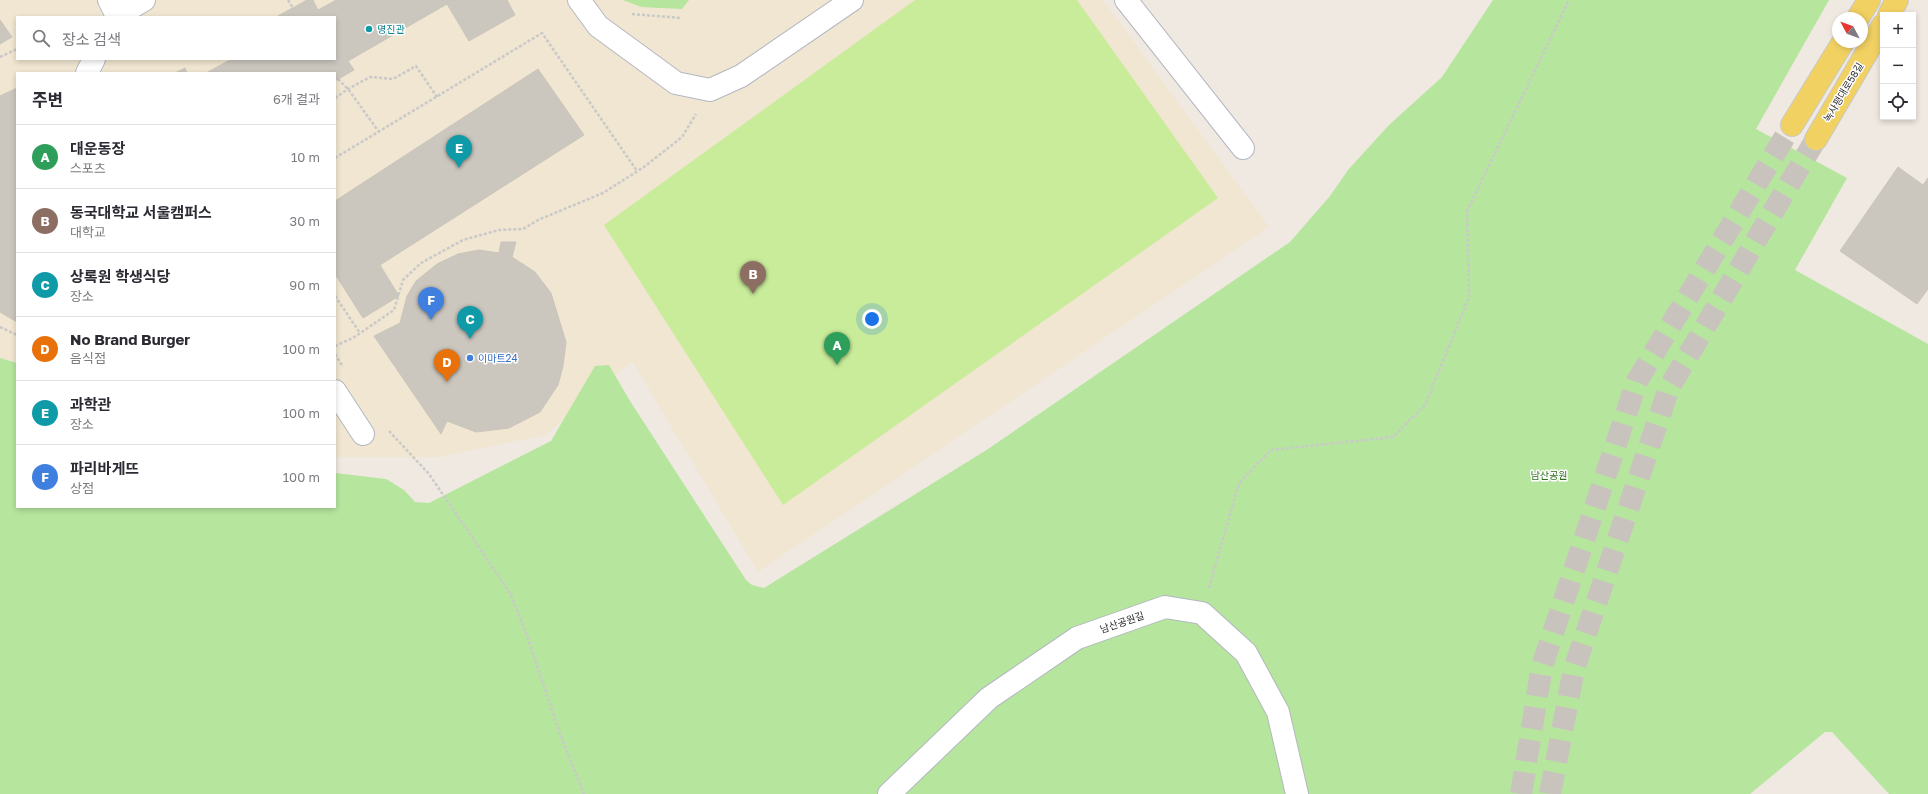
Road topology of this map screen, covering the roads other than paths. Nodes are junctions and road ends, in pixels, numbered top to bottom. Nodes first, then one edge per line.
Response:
1 (144, 0) edge
2 (579, 0) edge
3 (1126, 0) edge
4 (1869, 0) edge
5 (1897, 0) edge
6 (849, 1) edge
7 (114, 11) edge
8 (1862, 12) edge
9 (1891, 12) edge
10 (1880, 30) edge
11 (1839, 48) edge
12 (94, 60) edge
13 (88, 72) edge
14 (1792, 125) tunnel mouth
15 (1816, 139) tunnel mouth
16 (1243, 148) dead end
17 (336, 393) edge
18 (363, 434) dead end
19 (889, 794) edge
20 (1297, 794) edge

1 - 7 street
2 - 6 street
3 - 16 street
4 - 8 main road
5 - 9 main road
10 - 15 main road, 녹사평대로58길
11 - 14 main road
12 - 13 street
17 - 18 street
19 - 20 street, 남산공원길

